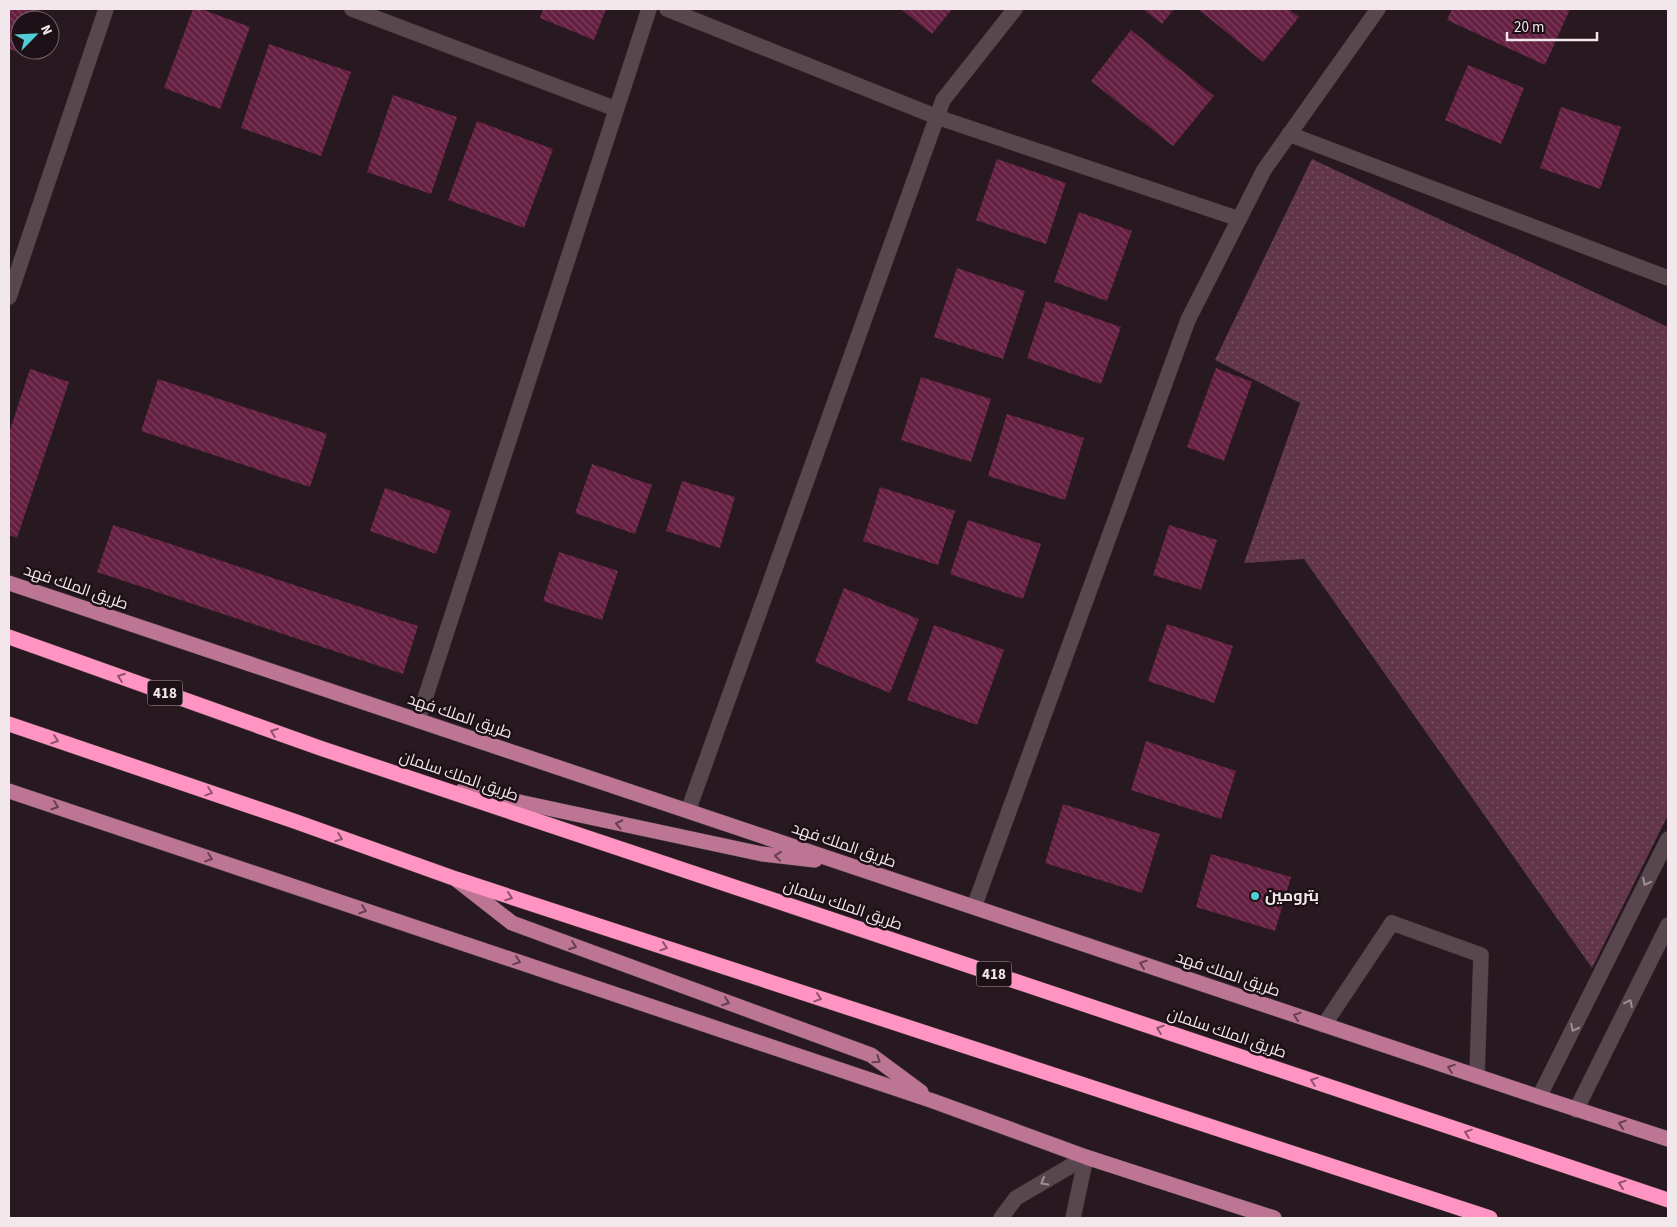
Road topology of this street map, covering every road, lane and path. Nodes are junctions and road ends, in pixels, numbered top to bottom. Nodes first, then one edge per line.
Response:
1 (106, 9) edge
2 (352, 9) edge
3 (649, 9) edge
4 (667, 9) edge
5 (1015, 9) edge
6 (1378, 9) edge
7 (616, 109) junction
8 (937, 117) junction
9 (1289, 134) junction
10 (1239, 219) junction
11 (1668, 278) edge
12 (9, 297) edge
13 (9, 583) edge
14 (9, 637) edge
15 (418, 720) junction
16 (9, 724) edge
17 (417, 780) junction
18 (9, 791) edge
19 (688, 811) junction
20 (1668, 839) edge
21 (844, 864) junction
22 (456, 879) junction
23 (974, 907) junction
24 (1668, 925) edge
25 (1324, 1025) junction
26 (1477, 1076) junction
27 (1539, 1097) junction
28 (933, 1101) junction
29 (1576, 1110) junction
30 (1666, 1139) edge
31 (1086, 1157) junction
32 (1668, 1200) edge
33 (1002, 1218) edge
34 (1073, 1218) edge
35 (1274, 1218) edge
36 (1490, 1218) edge

1 - 12 street
2 - 7 street
3 - 7 street
4 - 8 street
5 - 8 street
6 - 9 street
7 - 15 street
8 - 10 street
8 - 19 street
9 - 10 street
9 - 11 street
10 - 23 street
13 - 15 main road, طريق الملك فهد
17 -> 14 highway, طريق الملك سلمان / 418
15 - 19 main road, طريق الملك فهد
16 -> 22 highway
21 -> 17 main road
32 -> 17 highway, طريق الملك سلمان / 418
18 -> 28 main road
19 - 21 main road, طريق الملك فهد
20 -> 27 street
21 - 23 main road, طريق الملك فهد
22 -> 28 main road
22 -> 36 highway
25 -> 23 main road, طريق الملك فهد
29 -> 24 street
26 -> 25 main road, طريق الملك فهد
25 - 26 street
26 - 27 main road, طريق الملك فهد
27 - 29 main road, طريق الملك فهد
28 - 31 main road
30 -> 29 main road, طريق الملك فهد
31 -> 33 street
31 - 34 street
31 - 35 main road

